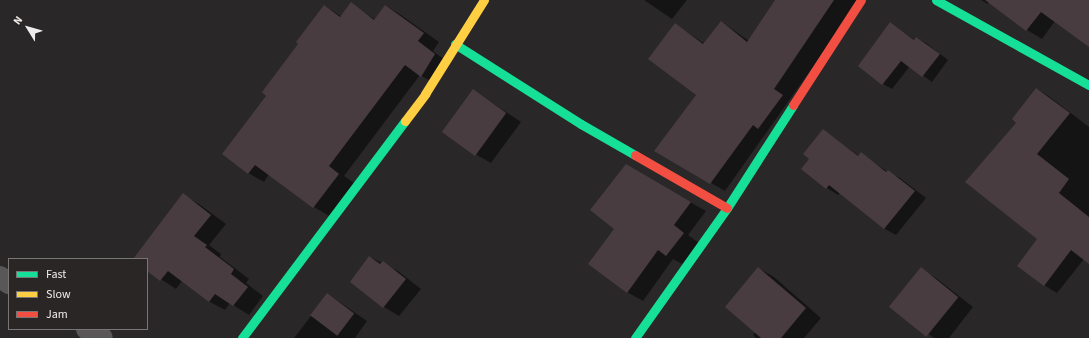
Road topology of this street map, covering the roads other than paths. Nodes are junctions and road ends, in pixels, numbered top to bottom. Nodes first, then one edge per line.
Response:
1 (484, 0) edge
2 (861, 0) edge
3 (936, 0) edge
4 (455, 44) junction
5 (1089, 85) edge
6 (727, 208) junction
7 (89, 330) edge
8 (102, 338) edge
9 (242, 338) edge
10 (636, 338) edge

1 - 4 street
2 - 6 street
3 - 5 street
4 - 6 street
4 - 9 street
6 - 10 street
7 - 8 street

